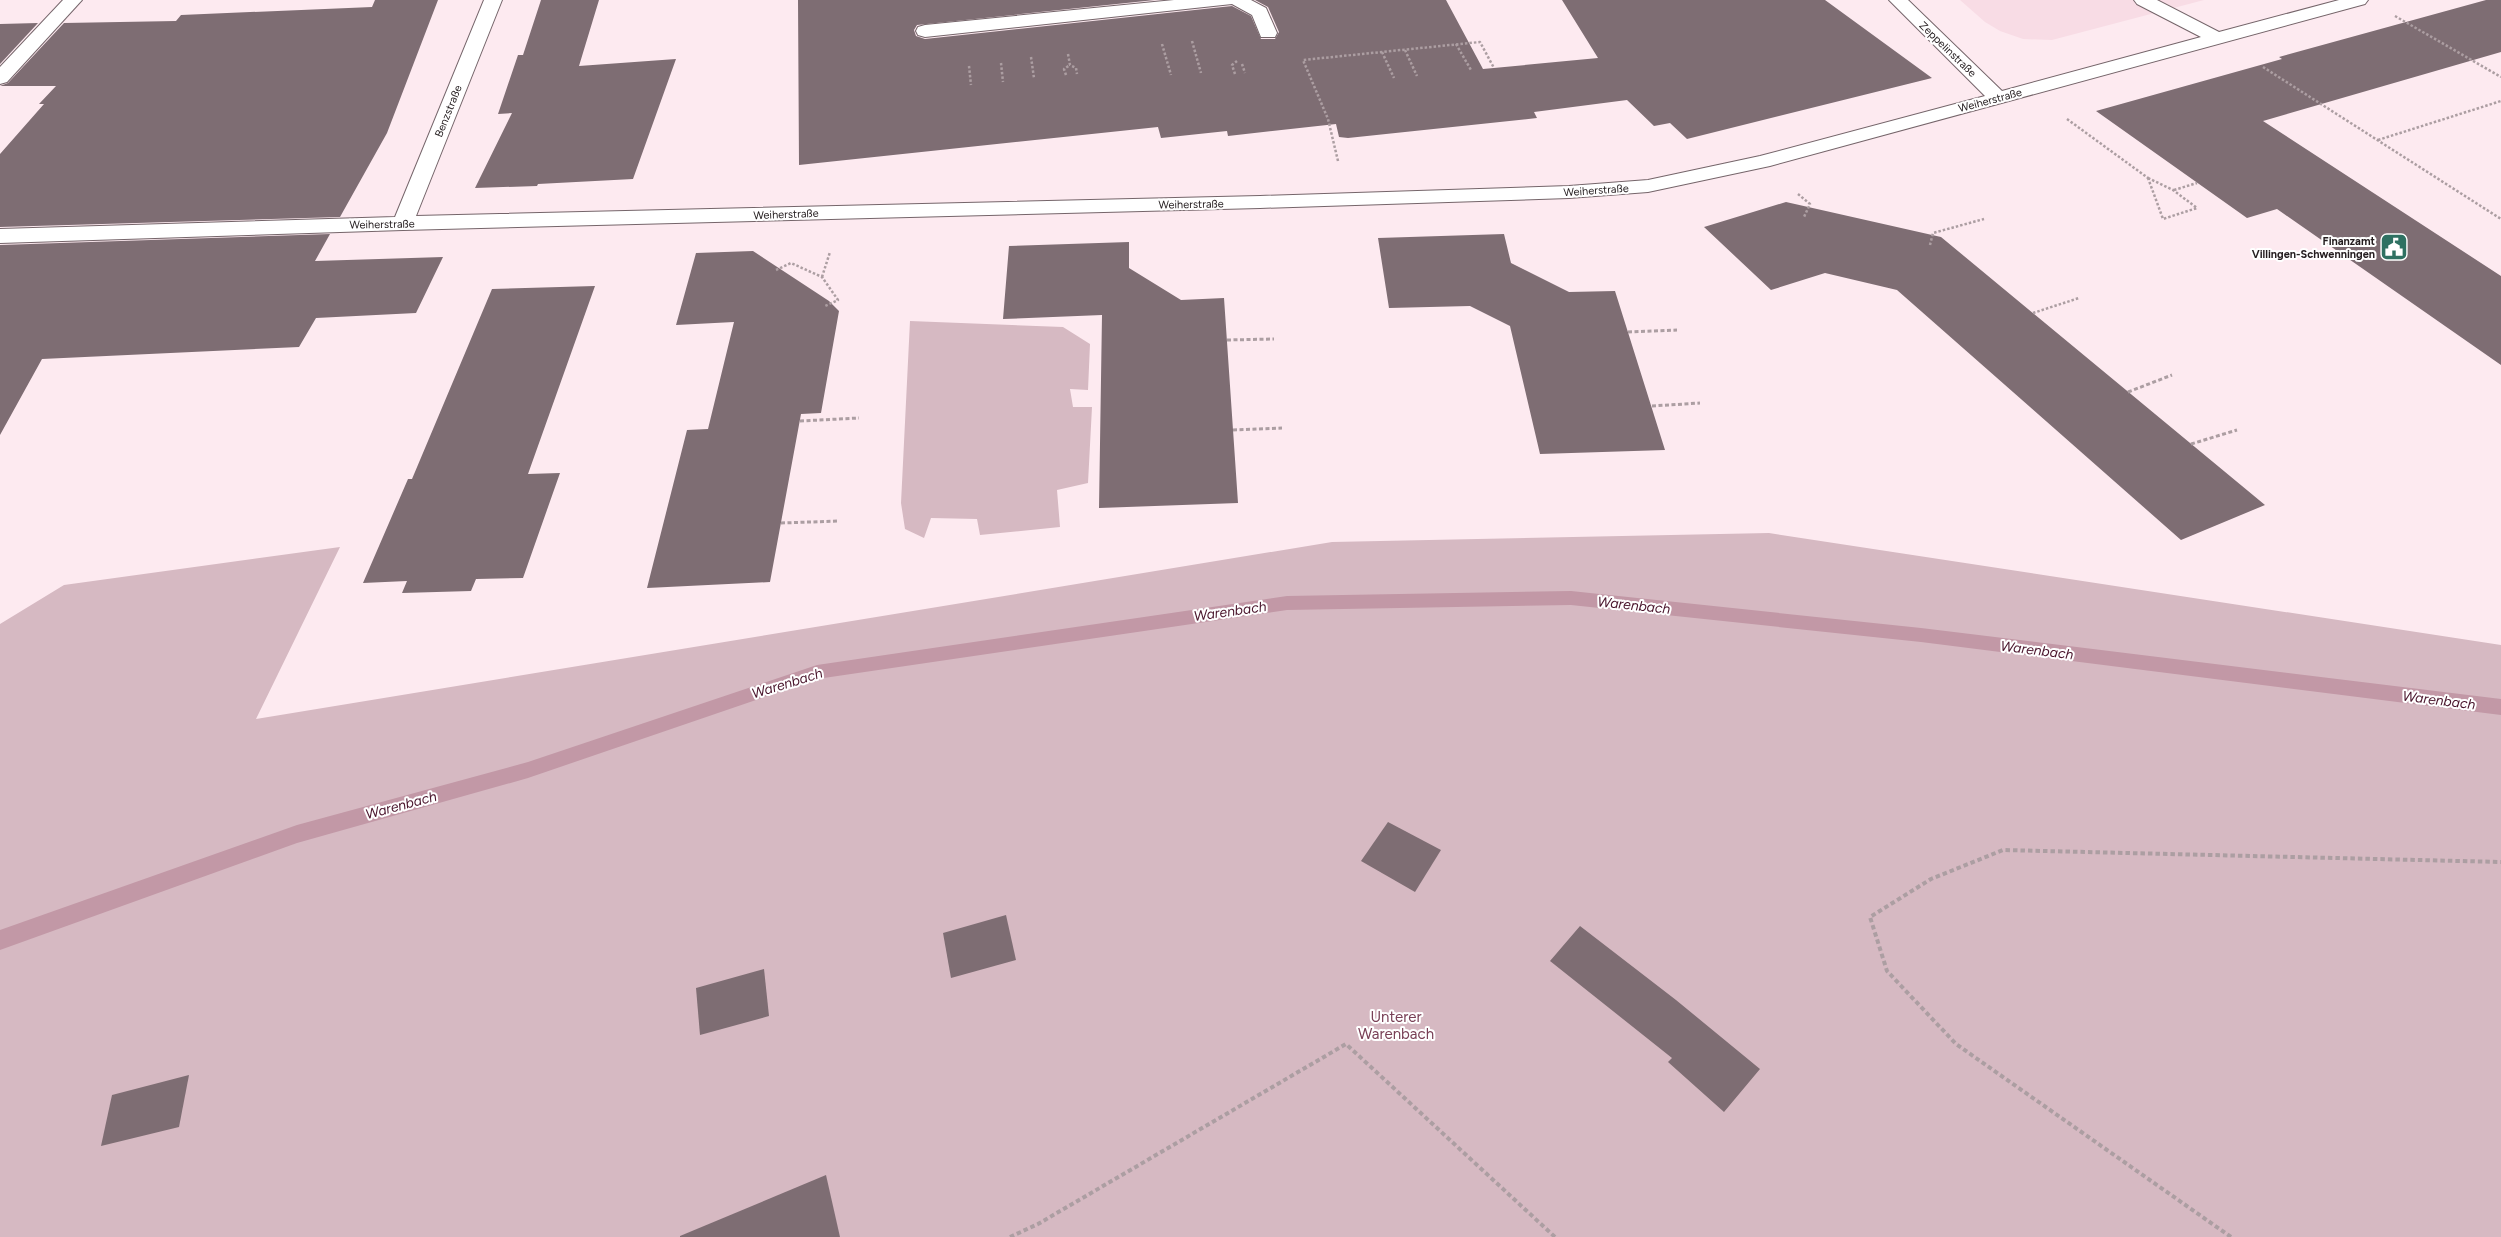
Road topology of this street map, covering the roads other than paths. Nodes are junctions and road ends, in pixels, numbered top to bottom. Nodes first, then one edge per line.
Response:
1 (73, 0) edge
2 (493, 0) edge
3 (1227, 0) edge
4 (1238, 0) edge
5 (1898, 0) edge
6 (2144, 0) edge
7 (2358, 0) edge
8 (925, 30) dead end
9 (1268, 33) dead end
10 (2218, 39) junction
11 (0, 78) edge
12 (1998, 98) junction
13 (403, 223) junction
14 (0, 236) edge

1 - 11 street
2 - 13 street, Benzstraße
3 - 8 street
4 - 9 street
5 - 12 street, Zeppelinstraße
6 - 10 street
7 - 10 street, Weiherstraße
10 - 12 street, Weiherstraße
12 - 13 street, Weiherstraße
13 - 14 street, Weiherstraße

